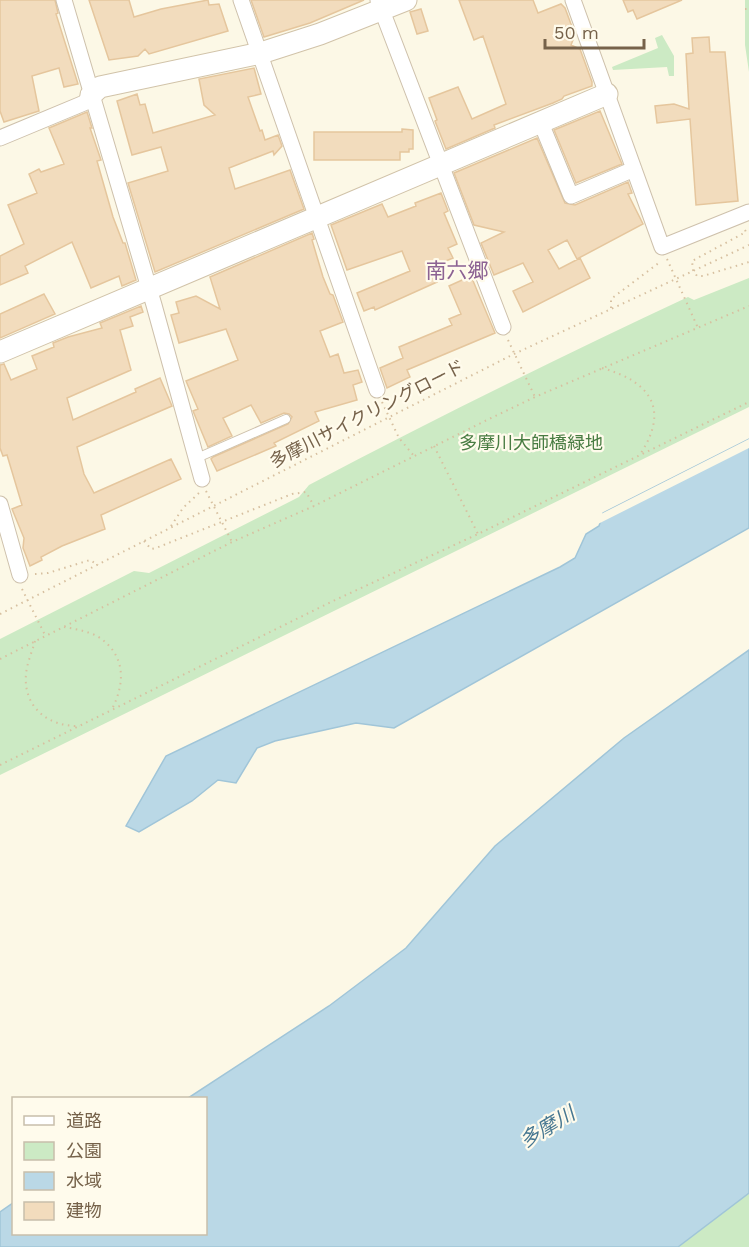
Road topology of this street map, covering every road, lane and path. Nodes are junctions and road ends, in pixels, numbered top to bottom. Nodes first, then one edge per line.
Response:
1 (64, 0) edge
2 (241, 0) edge
3 (406, 0) edge
4 (573, 0) edge
5 (379, 5) edge
6 (261, 53) junction
7 (91, 94) junction
8 (607, 94) junction
9 (540, 123) junction
10 (0, 138) edge
11 (440, 166) junction
12 (634, 169) junction
13 (749, 212) edge
14 (317, 218) junction
15 (744, 228) dead end
16 (749, 245) edge
17 (671, 255) dead end
18 (668, 261) dead end
19 (749, 261) edge
20 (693, 270) junction
21 (675, 278) junction
22 (149, 290) junction
23 (749, 306) edge
24 (610, 308) junction
25 (698, 328) junction
26 (506, 333) joint
27 (0, 352) edge
28 (514, 354) junction
29 (602, 368) junction
30 (379, 395) joint
31 (535, 397) junction
32 (749, 402) edge
33 (389, 418) junction
34 (286, 419) dead end
35 (434, 446) junction
36 (639, 455) junction
37 (414, 456) junction
38 (196, 458) junction
39 (203, 485) junction
40 (0, 504) edge
41 (214, 506) junction
42 (314, 506) junction
43 (221, 521) junction
44 (170, 527) junction
45 (478, 534) junction
46 (144, 542) junction
47 (232, 542) junction
48 (98, 565) junction
49 (20, 575) joint
50 (24, 593) dead end
51 (28, 600) junction
52 (0, 614) edge
53 (64, 627) junction
54 (46, 637) junction
55 (35, 641) junction
56 (0, 659) edge
57 (111, 711) junction
58 (83, 726) junction
59 (0, 765) edge

1 - 7 street
2 - 6 street
3 - 5 street
4 - 8 street
5 - 6 street
5 - 11 street
6 - 7 street
6 - 14 street
7 - 10 street
7 - 22 street
8 - 9 street
8 - 12 street
9 - 11 street
9 - 12 street
11 - 14 street
11 - 26 street
12 - 13 street
14 - 22 street
14 - 30 street
15 - 20 path
16 - 20 path, 多摩川サイクリングロード
17 - 24 path
18 - 21 path
19 - 20 path
20 - 21 path, 多摩川サイクリングロード
21 - 24 path, 多摩川サイクリングロード
21 - 25 path
22 - 27 street
22 - 38 street
23 - 25 path
24 - 28 path, 多摩川サイクリングロード
25 - 29 path
26 - 28 path
28 - 31 path
28 - 33 path, 多摩川サイクリングロード
29 - 31 path
29 - 36 path
30 - 33 path
31 - 35 path
32 - 36 path
33 - 37 path
33 - 41 path, 多摩川サイクリングロード
34 - 38 lane
35 - 37 path
35 - 45 path
36 - 45 path
37 - 42 path
38 - 39 street
39 - 41 path
39 - 44 path
40 - 49 street
41 - 43 path
41 - 44 path, 多摩川サイクリングロード
42 - 43 path
42 - 47 path
43 - 46 path
43 - 47 path
44 - 46 path, 多摩川サイクリングロード
45 - 57 path
46 - 48 path, 多摩川サイクリングロード
47 - 53 path
48 - 49 path
48 - 51 path, 多摩川サイクリングロード
50 - 51 path
51 - 52 path, 多摩川サイクリングロード
51 - 54 path
53 - 54 path
53 - 57 path
54 - 55 path
55 - 56 path
55 - 58 path
57 - 58 path
58 - 59 path

